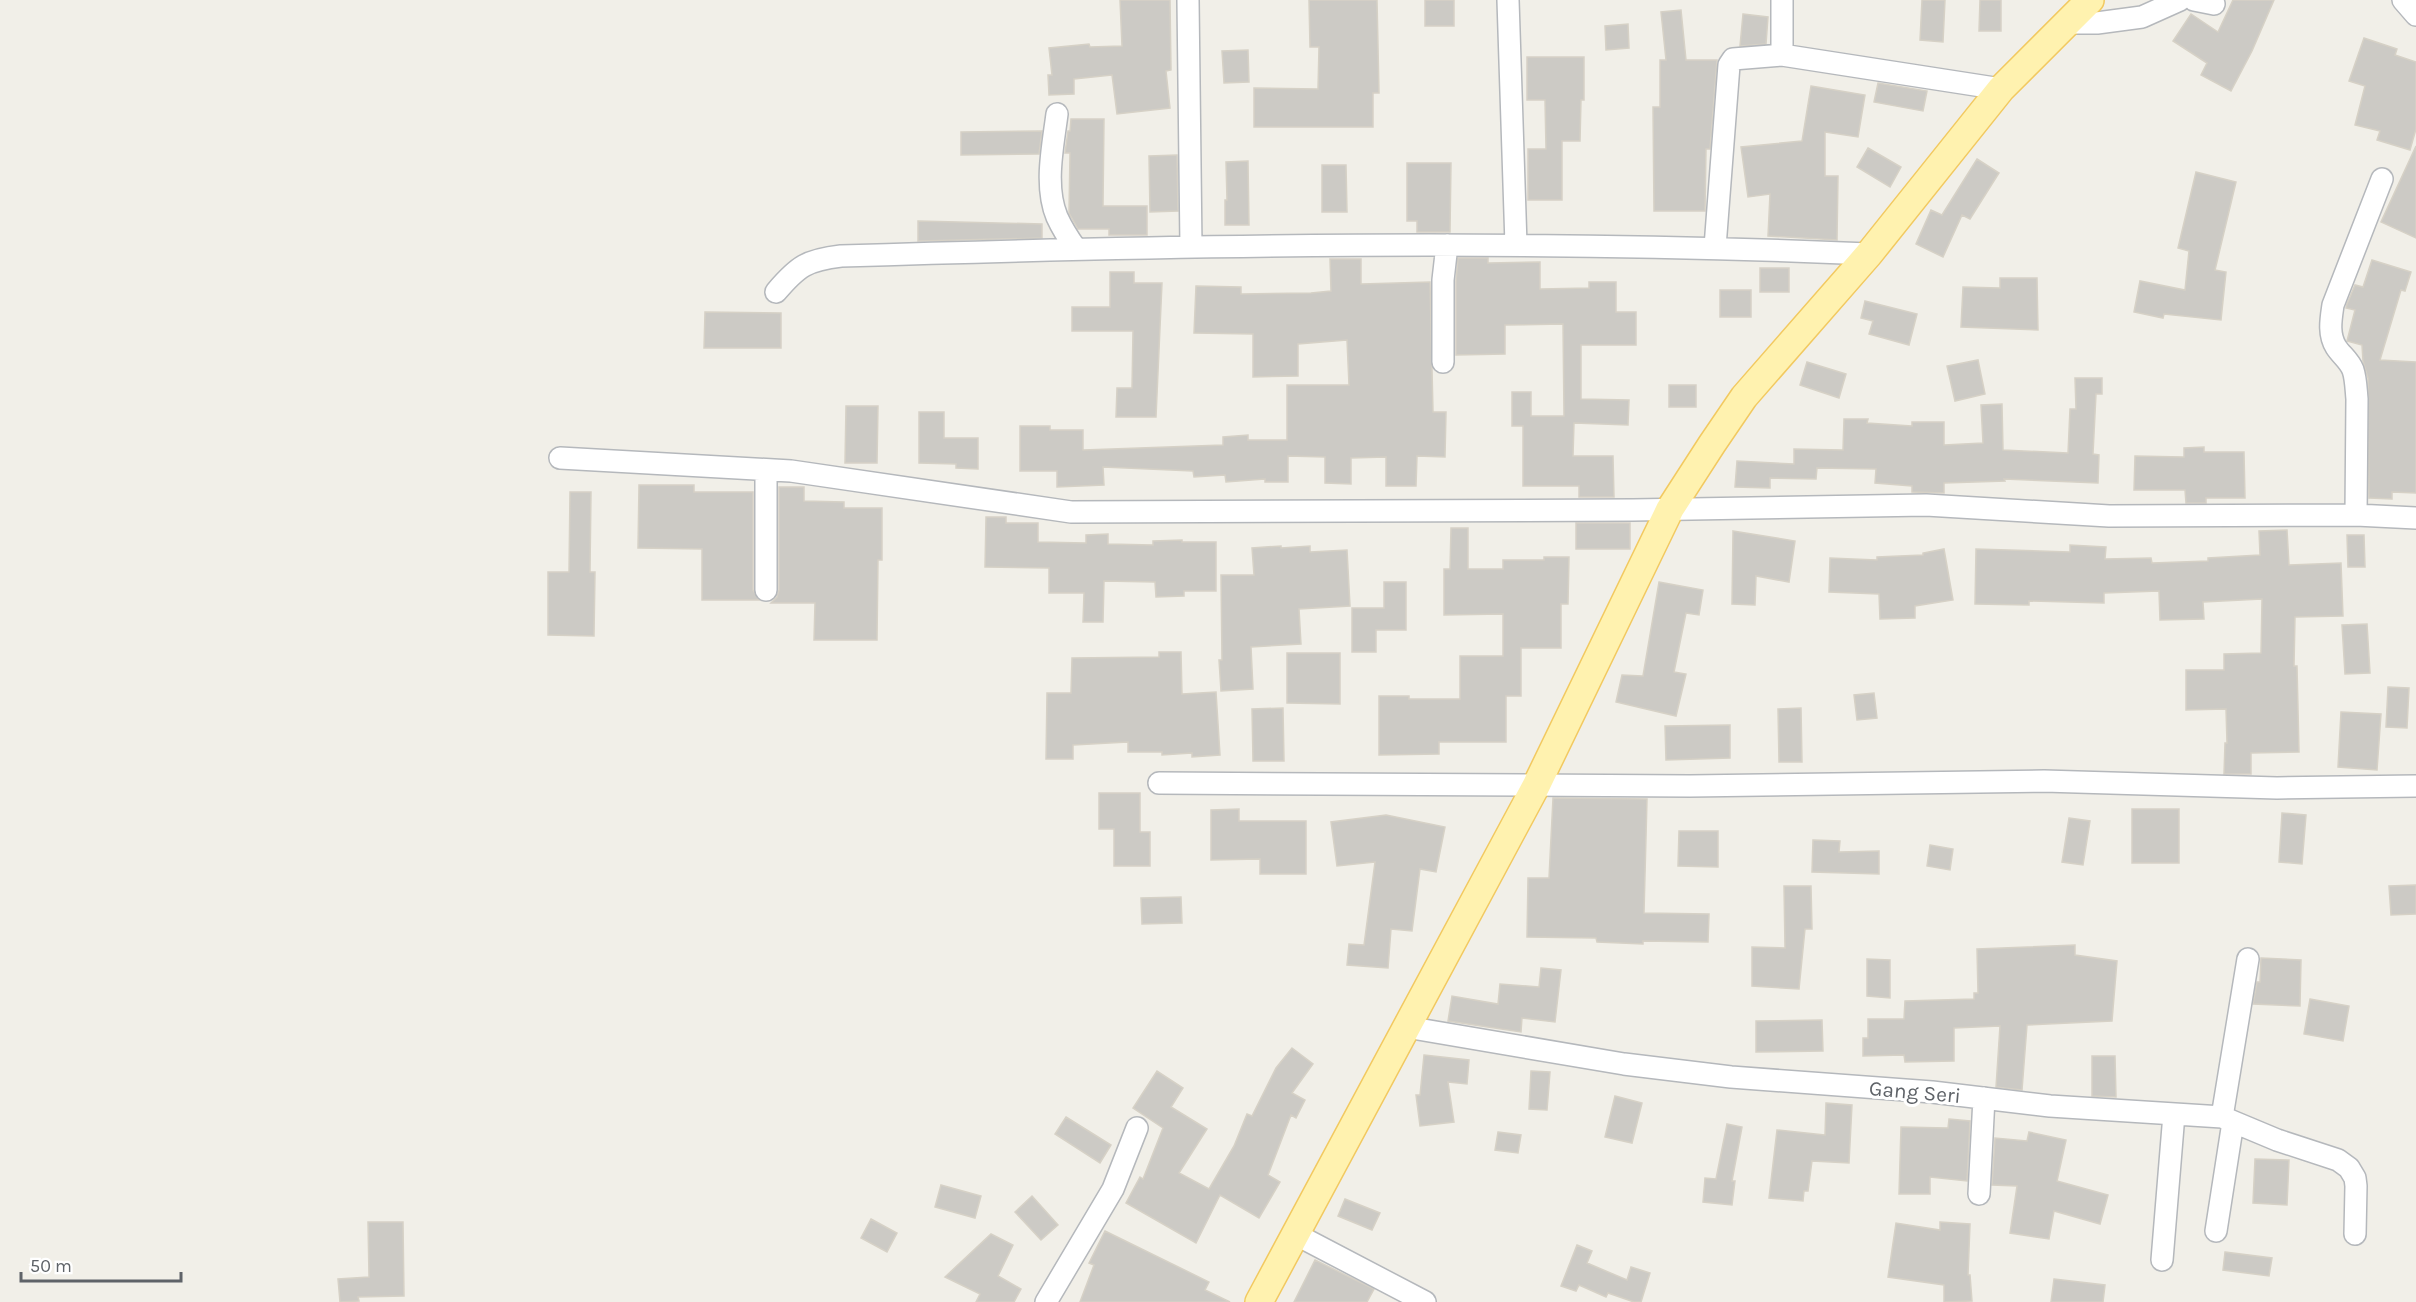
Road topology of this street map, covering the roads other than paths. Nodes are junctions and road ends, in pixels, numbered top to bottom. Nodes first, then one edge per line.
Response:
1 (1188, 0) edge
2 (1508, 0) edge
3 (1782, 0) edge
4 (2090, 0) edge
5 (2180, 0) edge
6 (2403, 0) edge
7 (2416, 15) edge
8 (2067, 23) junction
9 (1782, 55) junction
10 (2001, 89) junction
11 (1057, 114) dead end
12 (2382, 179) dead end
13 (1447, 245) junction
14 (1516, 245) junction
15 (1191, 247) junction
16 (1715, 247) junction
17 (1076, 249) junction
18 (1869, 254) junction
19 (776, 292) dead end
20 (1443, 362) dead end
21 (560, 458) dead end
22 (766, 470) junction
23 (1670, 509) junction
24 (2356, 515) junction
25 (2416, 518) edge
26 (766, 590) dead end
27 (1159, 783) dead end
28 (1536, 786) junction
29 (2416, 786) edge
30 (2248, 959) dead end
31 (1406, 1027) junction
32 (1984, 1098) junction
33 (2174, 1114) junction
34 (2228, 1119) junction
35 (1137, 1128) dead end
36 (1979, 1194) dead end
37 (2216, 1231) dead end
38 (2355, 1234) dead end
39 (1297, 1235) junction
40 (2162, 1260) dead end
41 (1046, 1302) edge
42 (1259, 1302) edge
43 (1425, 1302) edge

1 - 15 street
2 - 14 street
3 - 9 street
4 - 8 main road
5 - 8 street
6 - 7 street
8 - 10 main road
9 - 10 street
9 - 16 street
10 - 18 main road
11 - 17 street
12 - 24 street
13 - 14 street
13 - 15 street
13 - 20 street
14 - 16 street
15 - 17 street
16 - 18 street
17 - 19 street
18 - 23 main road
21 - 22 street
22 - 23 street
22 - 26 street
23 - 24 street
23 - 28 main road
24 - 25 street
27 - 28 street
28 - 29 street
28 - 31 main road
30 - 34 street
31 - 32 street, Gang Seri
31 - 39 main road
32 - 33 street, Gang Seri
32 - 36 street
33 - 34 street, Gang Seri
33 - 40 street
34 - 37 street
34 - 38 street, Gang Seri
35 - 41 street
39 - 42 main road
39 - 43 street

